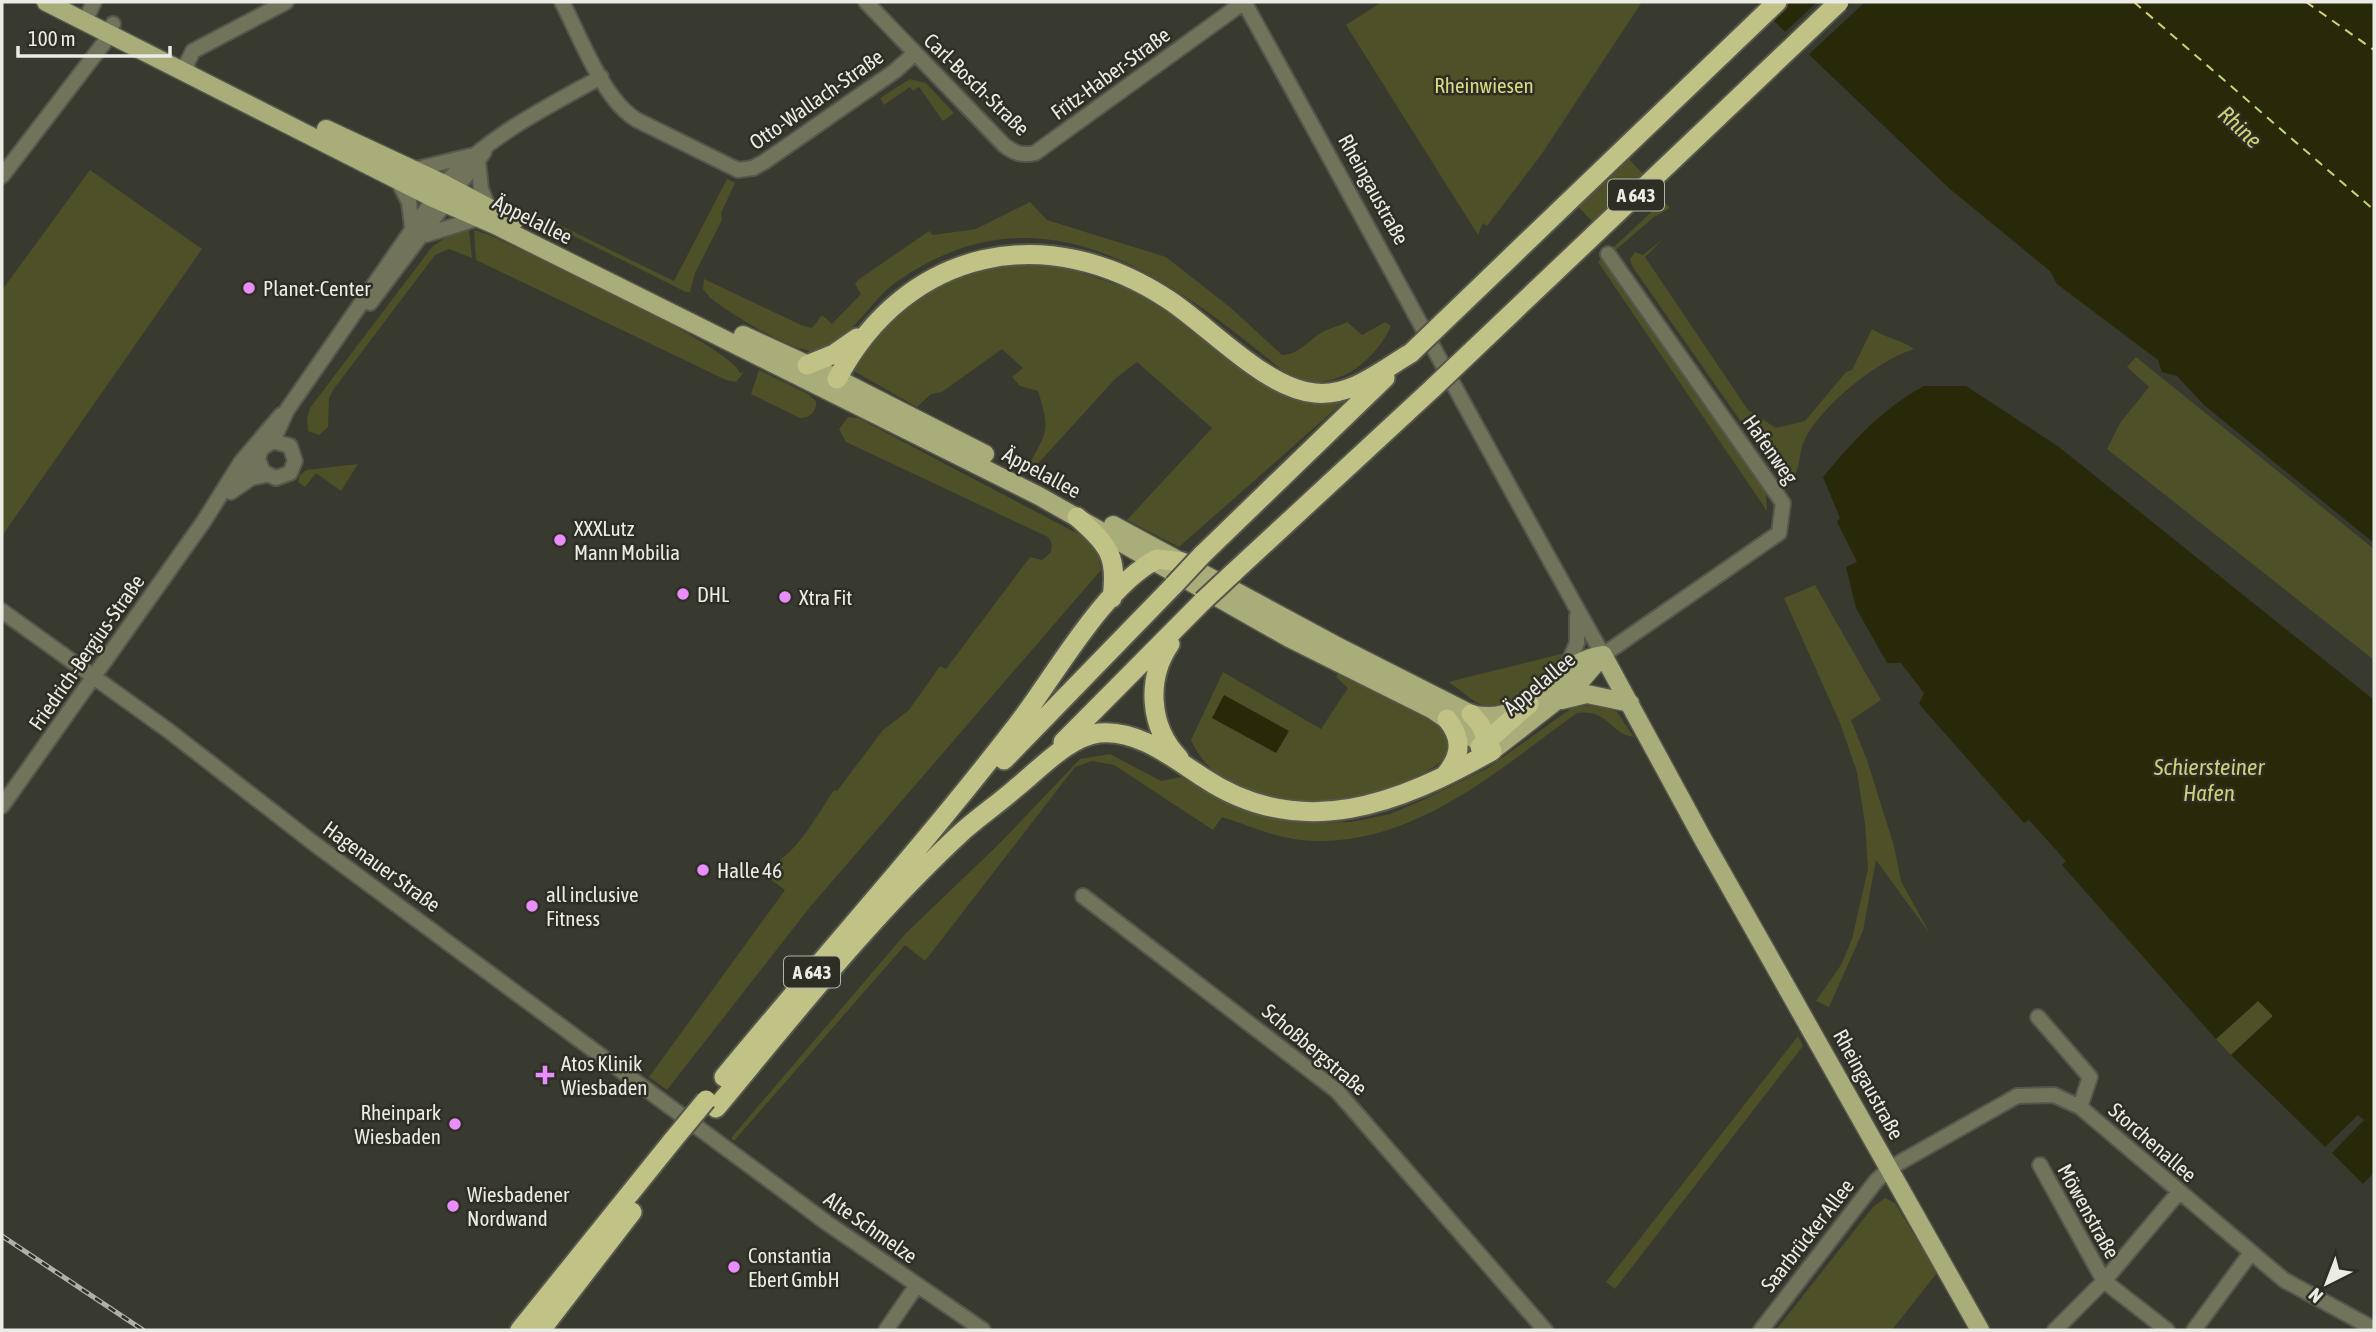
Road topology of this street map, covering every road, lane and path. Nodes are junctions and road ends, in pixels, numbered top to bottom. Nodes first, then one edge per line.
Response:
1 (46, 2) edge
2 (68, 2) edge
3 (285, 2) edge
4 (562, 2) edge
5 (866, 2) edge
6 (1244, 2) edge
7 (1777, 2) edge
8 (1839, 2) edge
9 (89, 12) edge
10 (111, 29) junction
11 (915, 53) junction
12 (190, 66) junction
13 (601, 77) junction
14 (1035, 153) joint
15 (477, 158) junction
16 (404, 173) junction
17 (2, 176) edge
18 (445, 194) junction
19 (484, 213) junction
20 (418, 231) junction
21 (1608, 254) dead end
22 (866, 331) junction
23 (1411, 353) junction
24 (807, 365) junction
25 (834, 385) junction
26 (287, 410) junction
27 (280, 443) junction
28 (258, 459) junction
29 (266, 475) junction
30 (232, 479) junction
31 (1077, 517) junction
32 (204, 522) junction
33 (1153, 562) junction
34 (1182, 562) junction
35 (1112, 598) junction
36 (1203, 601) junction
37 (1575, 604) junction
38 (2, 611) edge
39 (1604, 655) junction
40 (1565, 671) junction
41 (94, 677) junction
42 (1556, 702) junction
43 (1630, 703) junction
44 (1529, 704) junction
45 (1471, 714) junction
46 (1447, 719) junction
47 (1487, 745) junction
48 (1185, 764) junction
49 (1444, 776) junction
50 (1023, 782) junction
51 (2, 806) edge
52 (920, 847) junction
53 (1083, 896) dead end
54 (2038, 1017) dead end
55 (711, 1104) junction
56 (2080, 1107) junction
57 (678, 1144) junction
58 (737, 1156) joint
59 (2040, 1165) dead end
60 (1890, 1168) junction
61 (2179, 1192) junction
62 (2250, 1254) junction
63 (2104, 1281) junction
64 (917, 1285) junction
65 (2374, 1329) edge
66 (520, 1330) edge
67 (541, 1330) edge
68 (886, 1330) edge
69 (983, 1330) edge
70 (1545, 1330) edge
71 (1760, 1330) edge
72 (1980, 1330) edge
73 (2055, 1330) edge
74 (2166, 1330) edge
75 (2194, 1330) edge

1 - 9 main road, Äppelallee
2 - 9 main road, Äppelallee
3 - 12 street
4 - 13 street, Otto-Wallach-Straße
5 - 11 street, Carl-Bosch-Straße
6 - 14 street, Fritz-Haber-Straße
6 - 37 street, Rheingaustraße
7 - 23 highway, A 643, bridge
8 - 36 highway, A 643, bridge
9 - 10 main road, Äppelallee
10 - 12 main road, Äppelallee
10 - 17 street
11 - 13 street, Otto-Wallach-Straße
11 - 14 street, Carl-Bosch-Straße
12 - 16 main road, Äppelallee
13 - 15 street, Friedrich-Bergius-Straße
15 - 16 street
15 - 18 street, Friedrich-Bergius-Straße
15 - 19 street
16 - 18 main road, Äppelallee
16 - 20 street
18 - 19 main road, Äppelallee
18 - 20 street, Friedrich-Bergius-Straße
19 - 20 street
19 - 24 main road, Äppelallee
19 - 25 main road, Äppelallee
20 - 26 street, Friedrich-Bergius-Straße
21 - 39 street, Hafenweg
22 - 23 highway
22 - 24 highway
22 - 25 highway
23 - 52 highway, A 643, bridge
24 - 25 main road, Äppelallee
25 - 31 main road, Äppelallee
25 - 34 main road, Äppelallee
26 - 27 street, Friedrich-Bergius-Straße
26 - 30 street, Friedrich-Bergius-Straße
27 - 28 street, Friedrich-Bergius-Straße
27 - 29 street, Friedrich-Bergius-Straße
28 - 29 street
28 - 30 street, Friedrich-Bergius-Straße
29 - 32 street, Friedrich-Bergius-Straße
30 - 32 street, Friedrich-Bergius-Straße
31 - 33 main road, Äppelallee
31 - 35 highway
32 - 41 street, Friedrich-Bergius-Straße
33 - 34 highway
33 - 35 highway
33 - 46 main road, Äppelallee
34 - 45 main road, Äppelallee
35 - 52 highway
36 - 48 highway
36 - 50 highway, A 643
37 - 39 street, Rheingaustraße
37 - 40 street
38 - 41 street, Hagenauer Straße
39 - 40 main road, Äppelallee
39 - 42 main road, Äppelallee
39 - 43 main road, Rheingaustraße
40 - 44 main road, Äppelallee
41 - 51 street, Friedrich-Bergius-Straße
41 - 58 street, Hagenauer Straße
42 - 43 main road
42 - 47 main road, Äppelallee
43 - 60 main road, Rheingaustraße
44 - 45 main road, Äppelallee
44 - 47 highway
45 - 47 highway
46 - 47 main road, Äppelallee
46 - 49 highway
47 - 49 highway
48 - 49 highway
48 - 50 highway
50 - 55 highway, A 643
52 - 55 highway, A 643
53 - 70 street, Schoßbergstraße
54 - 56 street
55 - 57 highway, A 643
56 - 60 street, Storchenallee
56 - 61 street, Storchenallee
57 - 66 highway, A 643
57 - 67 highway, A 643
58 - 64 street, Alte Schmelze
59 - 63 street, Möwenstraße
60 - 71 street, Saarbrücker Allee
60 - 72 main road, Rheingaustraße
61 - 62 street, Storchenallee
61 - 63 street
62 - 65 street, Storchenallee
62 - 75 street
63 - 73 street
63 - 74 street, Möwenstraße
64 - 68 street
64 - 69 street, Alte Schmelze

